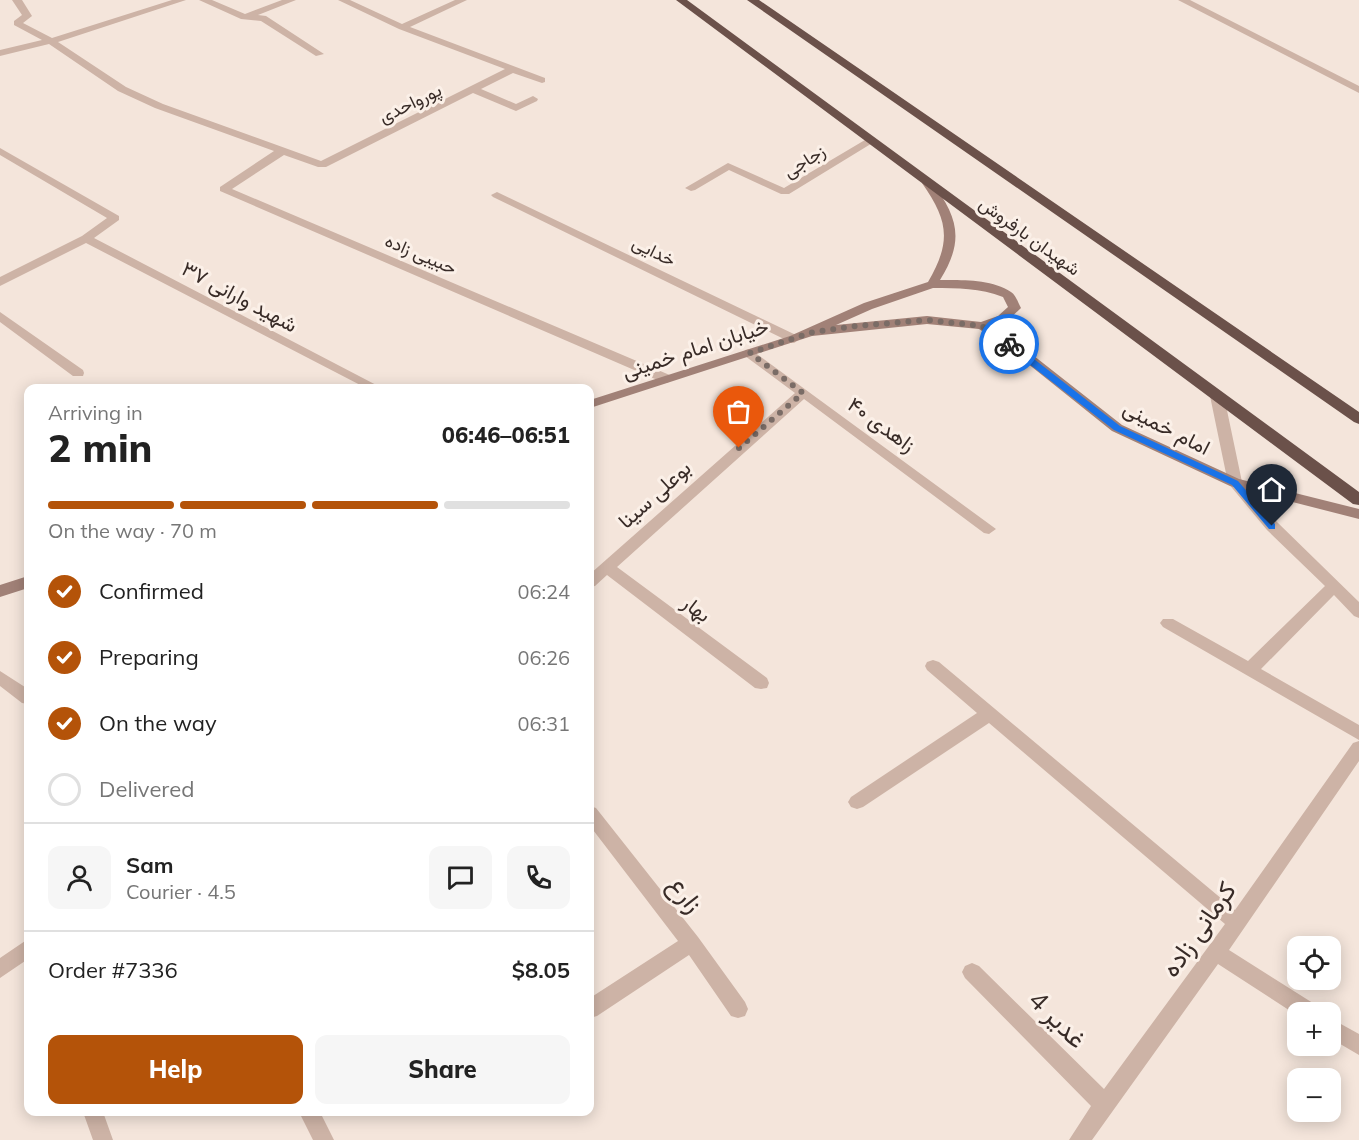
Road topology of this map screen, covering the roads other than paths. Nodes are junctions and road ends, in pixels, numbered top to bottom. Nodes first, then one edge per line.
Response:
1 (17, 0) edge
2 (181, 0) edge
3 (204, 0) edge
4 (291, 0) edge
5 (343, 0) edge
6 (462, 0) edge
7 (681, 0) edge
8 (752, 0) edge
9 (1183, 0) edge
10 (244, 17) junction
11 (402, 27) junction
12 (51, 41) junction
13 (0, 53) edge
14 (320, 54) dead end
15 (513, 69) junction
16 (542, 81) dead end
17 (475, 90) junction
18 (1359, 90) edge
19 (533, 99) dead end
20 (870, 140) junction
21 (0, 151) edge
22 (282, 151) junction
23 (927, 183) junction
24 (691, 188) dead end
25 (497, 195) dead end
26 (86, 238) junction
27 (0, 282) edge
28 (932, 284) junction
29 (0, 316) edge
30 (982, 326) junction
31 (813, 332) junction
32 (794, 339) junction
33 (750, 353) junction
34 (78, 373) dead end
35 (667, 380) junction
36 (367, 384) edge
37 (803, 393) junction
38 (1217, 396) junction
39 (594, 403) edge
40 (1359, 419) edge
41 (1235, 483) junction
42 (1359, 500) edge
43 (1359, 514) edge
44 (989, 529) dead end
45 (607, 567) junction
46 (594, 578) edge
47 (24, 583) edge
48 (1334, 586) junction
49 (0, 591) edge
50 (1359, 612) edge
51 (1168, 623) dead end
52 (933, 666) dead end
53 (1249, 670) junction
54 (0, 676) edge
55 (761, 683) dead end
56 (24, 695) edge
57 (989, 714) junction
58 (1359, 733) edge
59 (1359, 748) edge
60 (857, 802) dead end
61 (594, 818) edge
62 (1236, 922) junction
63 (691, 943) junction
64 (24, 951) edge
65 (1216, 952) junction
66 (0, 969) edge
67 (972, 972) dead end
68 (1294, 1002) edge
69 (594, 1007) edge
70 (738, 1009) dead end
71 (1341, 1034) edge
72 (1359, 1045) edge
73 (1105, 1105) junction
74 (94, 1116) edge
75 (311, 1116) edge
76 (103, 1140) edge
77 (324, 1140) edge
78 (1079, 1140) edge

1 - 12 street
2 - 12 street
3 - 10 street
4 - 10 street
5 - 11 street
6 - 11 street
7 - 20 highway, شهیدان بارفروش
8 - 40 highway, شهیدان بارفروش
9 - 18 street
10 - 14 street
11 - 15 street
12 - 13 street
12 - 22 street
15 - 16 street
15 - 17 street, پورواحدی
17 - 19 street
17 - 22 street, پورواحدی
20 - 23 highway, شهیدان بارفروش
20 - 24 street, زجاجی
21 - 26 street
22 - 35 street, حبیبی زاده
23 - 28 main road
23 - 38 highway, شهیدان بارفروش
25 - 32 street, خدایی
26 - 27 street
26 - 36 street, شهید وارانی ۳۷
28 - 30 main road
28 - 31 main road
29 - 34 street
30 - 31 main road
30 - 41 main road, امام خمینی
31 - 32 main road, خیابان امام خمینی
32 - 33 main road, خیابان امام خمینی
33 - 35 main road, خیابان امام خمینی
33 - 37 street, زاهدی ۴۰
35 - 39 main road, خیابان امام خمینی
37 - 44 street, زاهدی ۴۰
37 - 45 street, بوعلی سینا
38 - 41 street
38 - 42 highway, شهیدان بارفروش
41 - 43 main road, امام خمینی
41 - 48 street
45 - 46 street, بوعلی سینا
45 - 55 street, بهار
47 - 49 main road
48 - 50 street
48 - 53 street
51 - 53 street
52 - 57 street
53 - 58 street
54 - 56 street
57 - 60 street
57 - 62 street
59 - 62 street, کرمانی زاده
61 - 63 street, زارع
62 - 65 street, کرمانی زاده
63 - 69 street
63 - 70 street, زارع
64 - 66 street
65 - 68 street
65 - 73 street, کرمانی زاده
67 - 73 street, غدیر 4
71 - 72 street
73 - 78 street, کرمانی زاده
74 - 76 street
75 - 77 street

